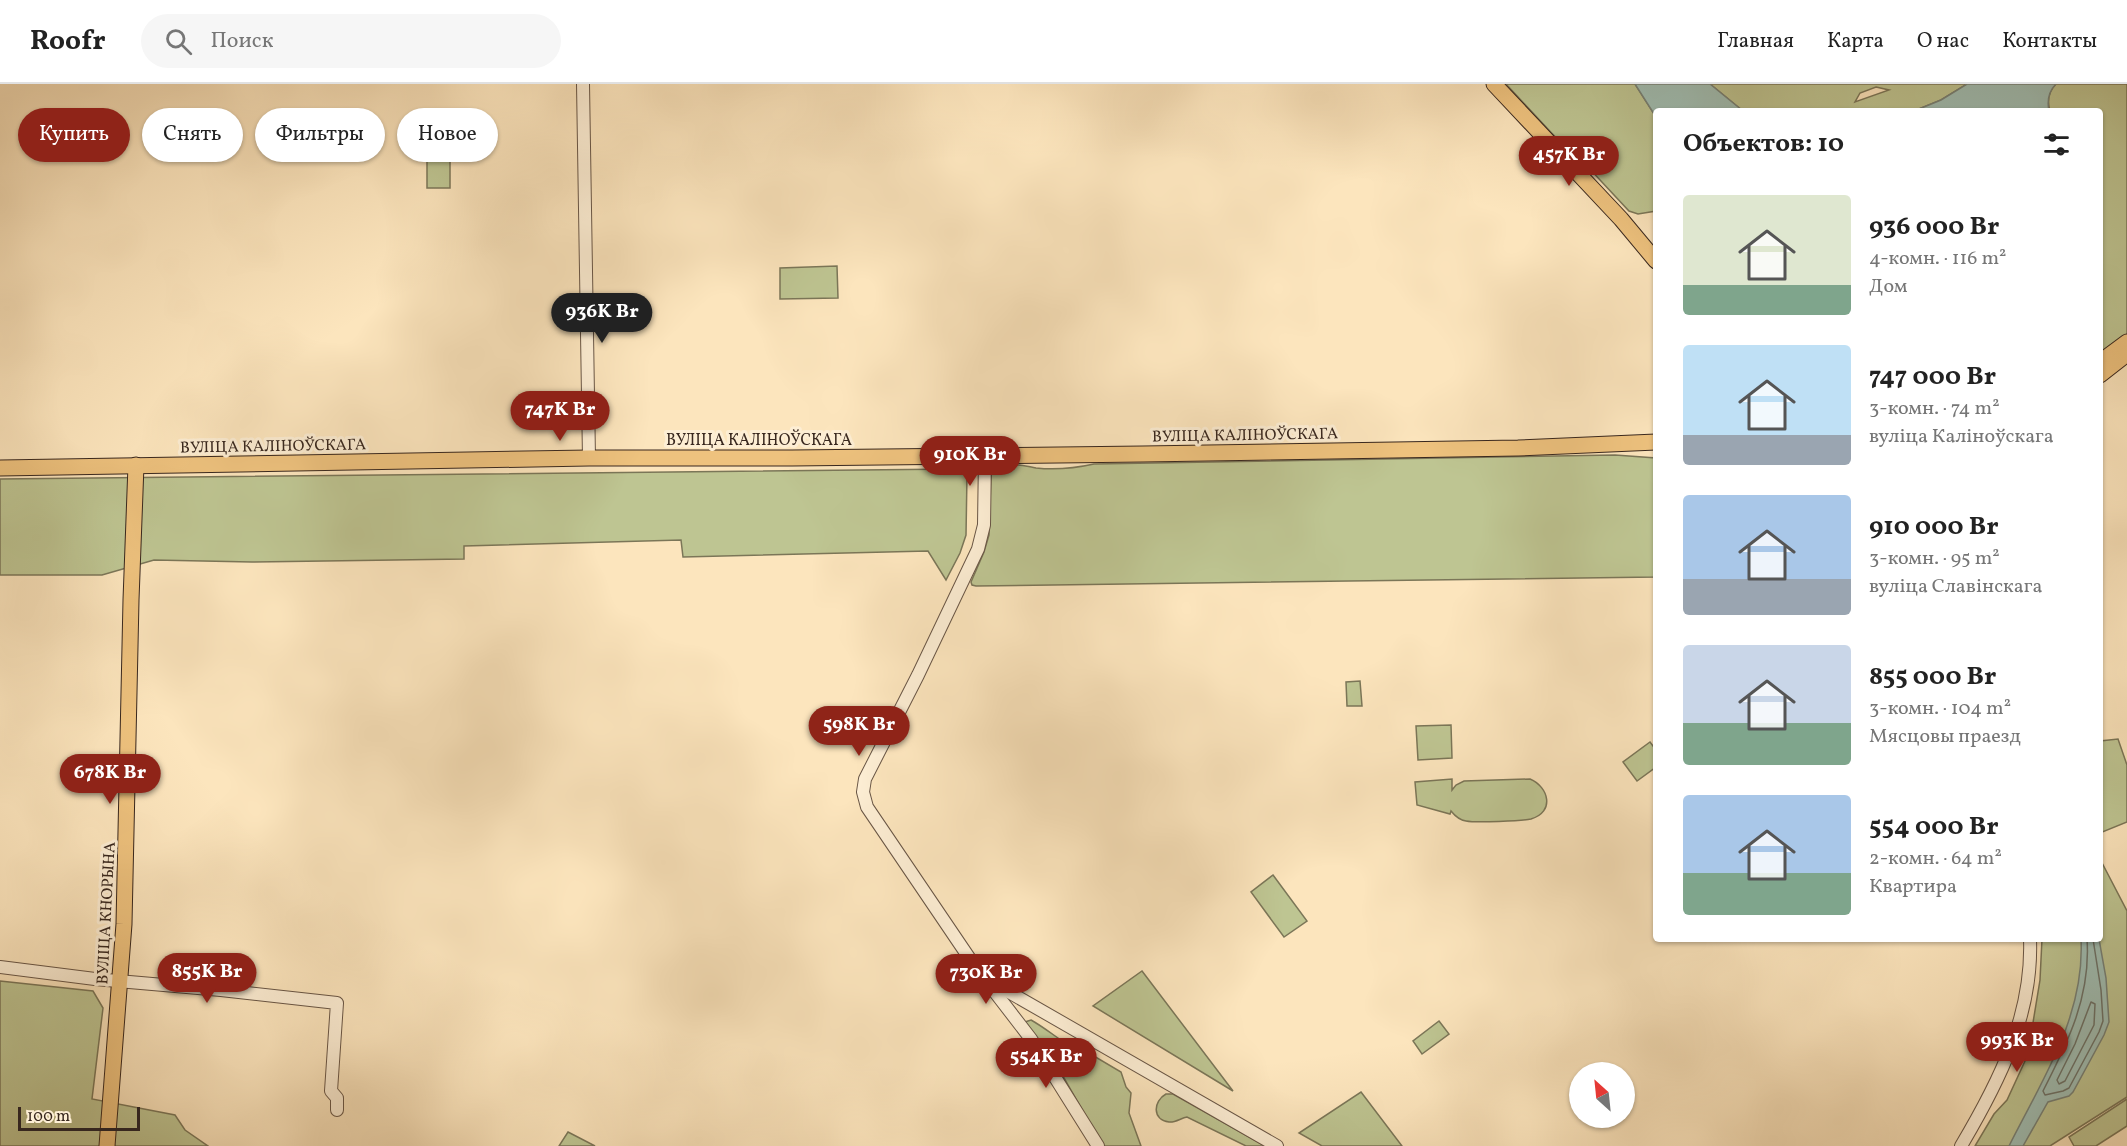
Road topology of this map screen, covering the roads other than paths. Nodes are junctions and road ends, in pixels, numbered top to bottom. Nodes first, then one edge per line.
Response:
1 (583, 84) edge
2 (1494, 84) edge
3 (1653, 257) edge
4 (2127, 342) edge
5 (2127, 354) edge
6 (2103, 360) edge
7 (2103, 373) edge
8 (1653, 442) edge
9 (1518, 448) junction
10 (1653, 452) edge
11 (985, 456) junction
12 (589, 458) junction
13 (136, 465) junction
14 (0, 468) edge
15 (2030, 942) edge
16 (0, 967) edge
17 (981, 974) junction
18 (120, 981) junction
19 (1026, 1003) junction
20 (1016, 1018) junction
21 (337, 1110) dead end
22 (107, 1146) edge
23 (1098, 1146) edge
24 (1277, 1146) edge
25 (1961, 1146) edge

1 - 12 street
2 - 3 main road
4 - 6 main road
5 - 7 main road
8 - 9 main road, ВУЛІЦА КАЛІНОЎСКАГА
9 - 10 main road, ВУЛІЦА КАЛІНОЎСКАГА
9 - 11 main road, ВУЛІЦА КАЛІНОЎСКАГА
11 - 12 main road, ВУЛІЦА КАЛІНОЎСКАГА
11 - 17 street
12 - 13 main road, ВУЛІЦА КАЛІНОЎСКАГА
13 - 14 main road, ВУЛІЦА КАЛІНОЎСКАГА
13 - 18 main road, ВУЛІЦА КНОРЫНА
15 - 25 street
16 - 18 street
17 - 19 street
17 - 20 street
18 - 21 street
18 - 22 main road, ВУЛІЦА КНОРЫНА
19 - 20 street
19 - 24 street
20 - 23 street

